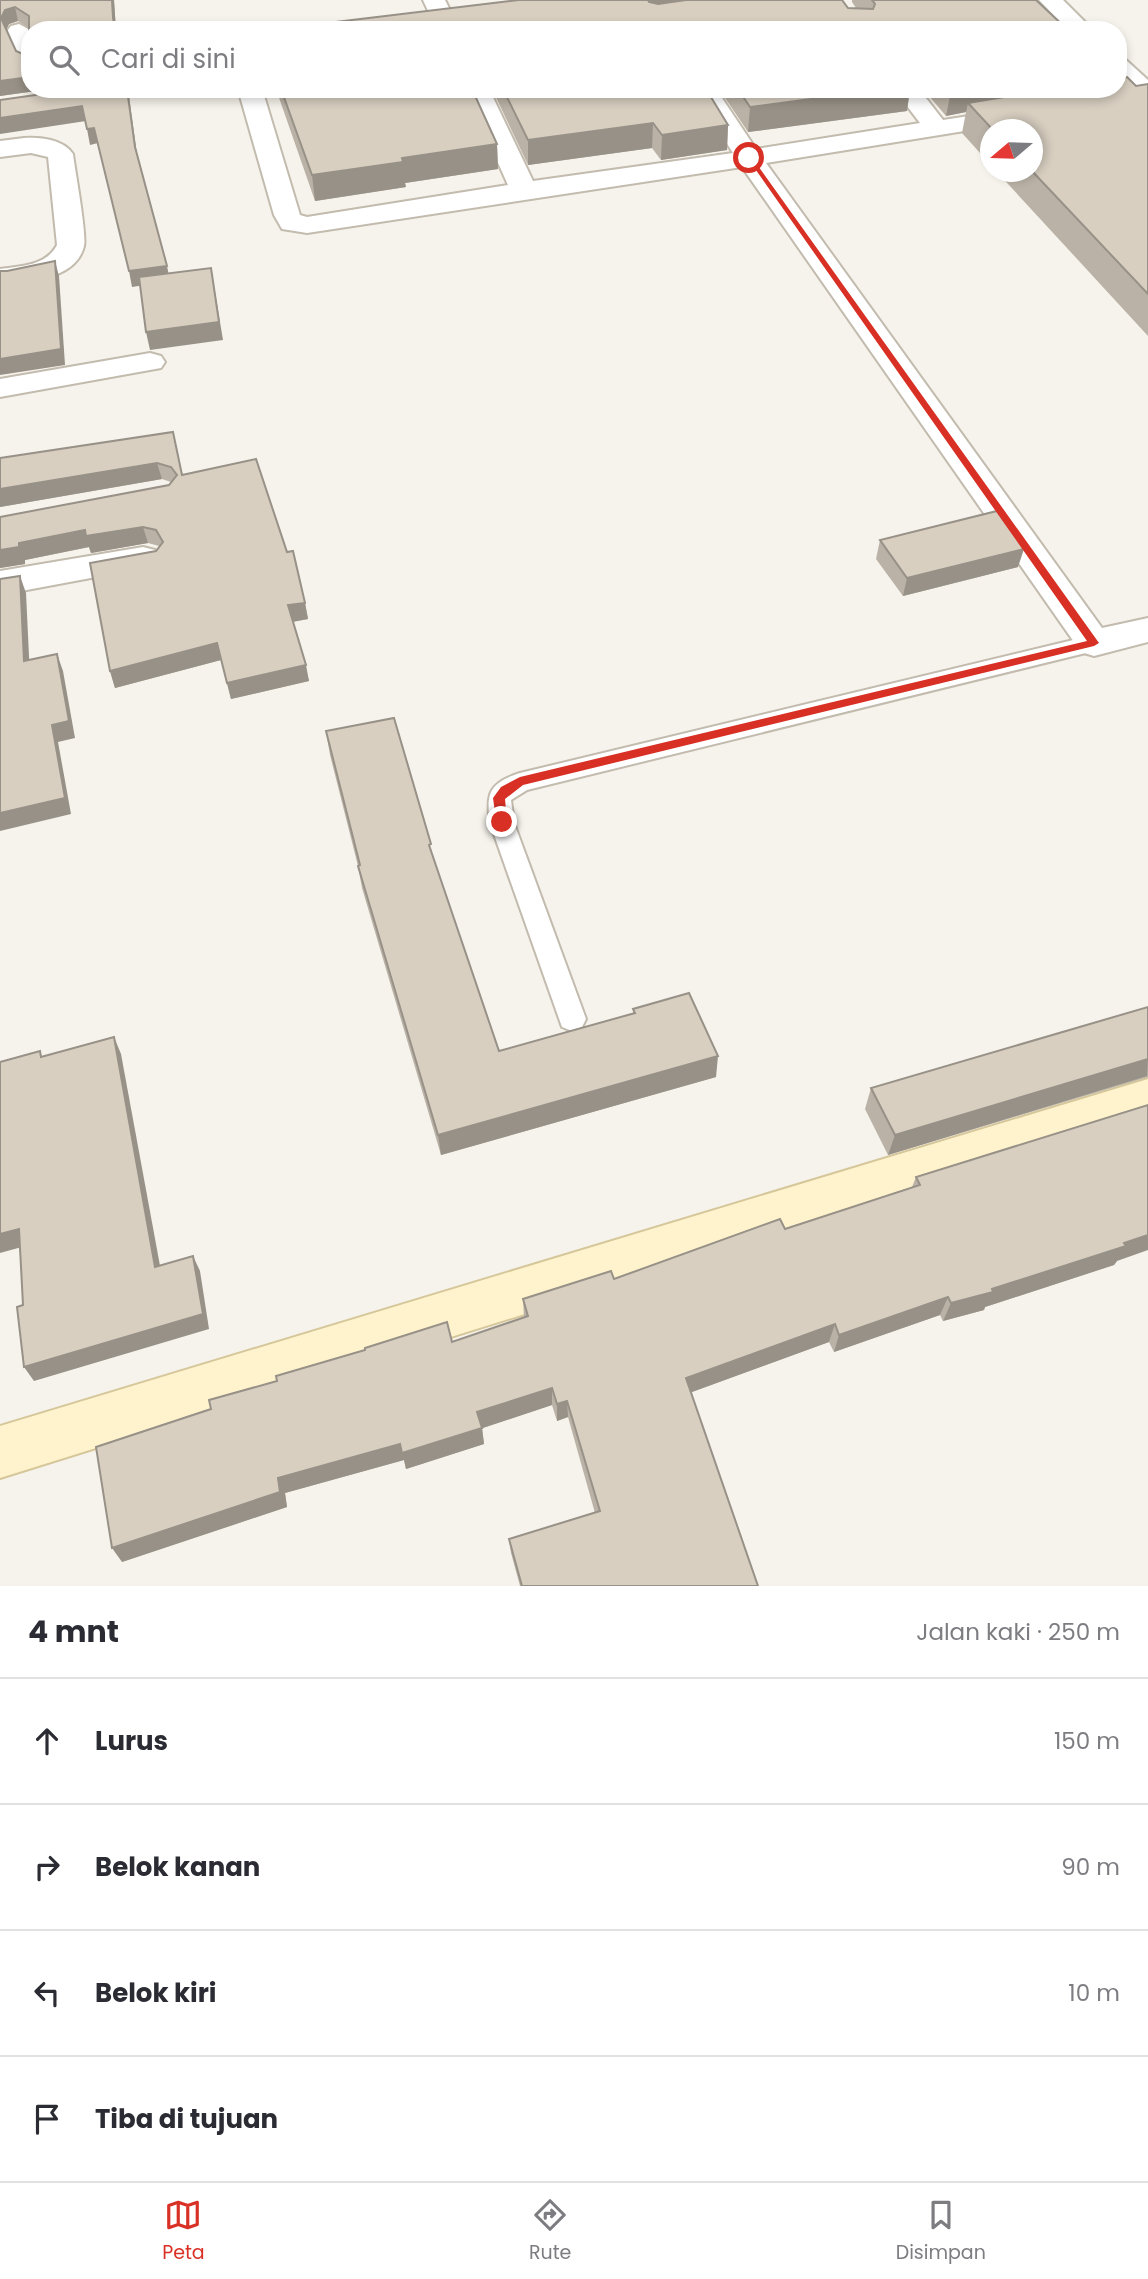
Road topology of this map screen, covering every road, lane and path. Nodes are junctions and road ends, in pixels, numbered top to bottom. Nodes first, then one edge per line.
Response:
1 (433, 0) edge
2 (1050, 0) edge
3 (444, 21) edge
4 (1072, 21) edge
5 (19, 31) edge
6 (21, 36) edge
7 (1127, 73) edge
8 (1148, 93) edge
9 (1127, 96) edge
10 (253, 98) edge
11 (481, 98) edge
12 (710, 98) edge
13 (913, 98) edge
14 (1043, 111) edge
15 (937, 129) junction
16 (0, 149) edge
17 (749, 158) junction
18 (524, 190) junction
19 (0, 277) edge
20 (150, 362) dead end
21 (0, 388) edge
22 (148, 557) edge
23 (0, 583) edge
24 (1148, 629) edge
25 (1094, 643) junction
26 (572, 1019) dead end
27 (1148, 1099) edge
28 (0, 1452) edge

1 - 3 street
2 - 4 street
5 - 6 street
7 - 8 street
8 - 9 street
10 - 18 street
11 - 18 street
12 - 17 street
13 - 15 street
14 - 15 street
15 - 17 street
16 - 19 street
17 - 18 street
17 - 25 street
20 - 21 street
22 - 23 street
24 - 25 street
25 - 26 lane
27 - 28 street

